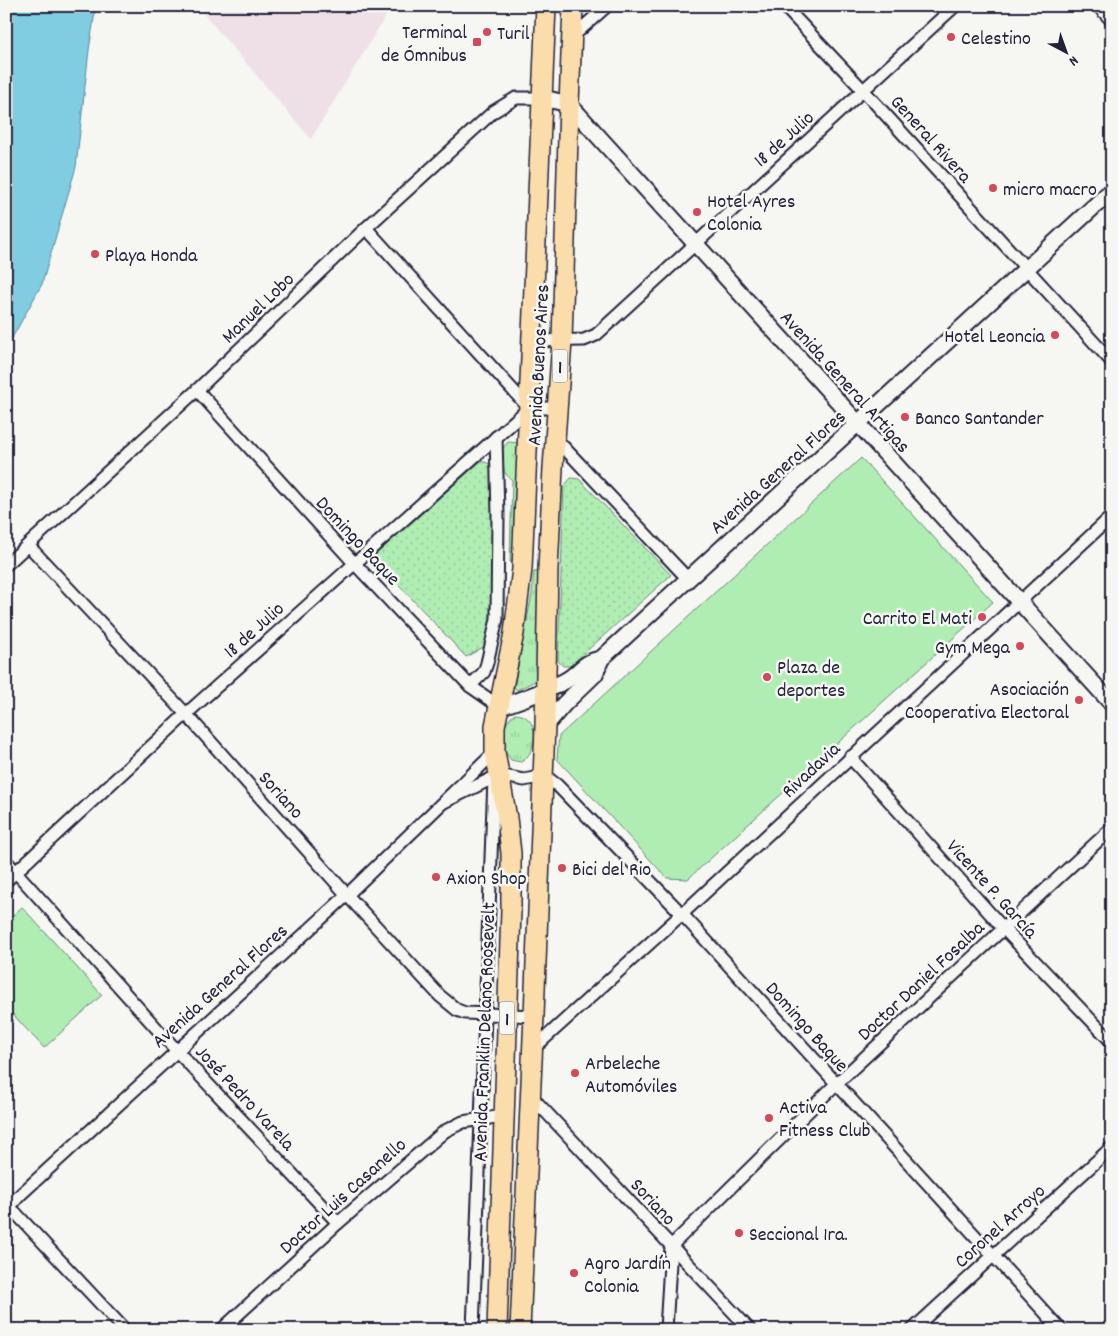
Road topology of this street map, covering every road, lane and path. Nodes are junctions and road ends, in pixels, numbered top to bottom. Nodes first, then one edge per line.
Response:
1 (546, 6) edge
2 (573, 6) edge
3 (608, 6) edge
4 (784, 6) edge
5 (955, 6) edge
6 (1098, 6) edge
7 (1112, 21) edge
8 (572, 37) junction
9 (863, 90) junction
10 (543, 98) junction
11 (569, 104) junction
12 (1112, 190) edge
13 (366, 228) junction
14 (695, 244) junction
15 (1026, 270) junction
16 (531, 341) junction
17 (562, 342) junction
18 (1110, 356) edge
19 (198, 390) junction
20 (529, 408) junction
21 (557, 408) junction
22 (858, 424) junction
23 (496, 437) junction
24 (555, 438) junction
25 (1112, 516) edge
26 (28, 545) junction
27 (355, 564) junction
28 (6, 565) edge
29 (688, 579) junction
30 (1018, 602) junction
31 (601, 659) junction
32 (470, 686) junction
33 (546, 690) junction
34 (1112, 704) edge
35 (500, 707) junction
36 (186, 714) junction
37 (545, 726) junction
38 (495, 752) junction
39 (850, 757) junction
40 (542, 774) junction
41 (496, 776) junction
42 (444, 802) junction
43 (1112, 828) edge
44 (6, 861) edge
45 (16, 872) junction
46 (6, 881) edge
47 (347, 896) junction
48 (682, 914) junction
49 (1003, 928) junction
50 (485, 1015) junction
51 (507, 1015) junction
52 (534, 1016) junction
53 (1112, 1042) edge
54 (533, 1049) junction
55 (177, 1051) junction
56 (836, 1084) junction
57 (531, 1096) junction
58 (481, 1118) junction
59 (513, 1126) junction
60 (1112, 1147) edge
61 (6, 1193) edge
62 (20, 1195) junction
63 (8, 1209) edge
64 (338, 1223) junction
65 (670, 1246) junction
66 (994, 1256) junction
67 (125, 1330) edge
68 (221, 1330) edge
69 (473, 1330) edge
70 (497, 1330) edge
71 (520, 1330) edge
72 (666, 1330) edge
73 (750, 1330) edge
74 (912, 1330) edge
75 (1061, 1330) edge

1 - 10 main road, Avenida Buenos Aires / 1
2 - 8 main road, Avenida Buenos Aires / 1
3 - 8 street
4 - 9 street, General Rivera
5 - 9 street, 18 de Julio
6 - 7 street
8 - 11 main road, Avenida Buenos Aires / 1
9 - 14 street, 18 de Julio
9 - 15 street, General Rivera
10 - 11 street
10 - 13 street, Manuel Lobo
10 - 16 main road, Avenida Buenos Aires / 1
11 - 14 street, Avenida General Artigas
11 - 17 main road, Avenida Buenos Aires / 1
12 - 15 street, Avenida General Flores
13 - 19 street, Manuel Lobo
13 - 20 street
14 - 17 street, 18 de Julio
14 - 22 street, Avenida General Artigas
15 - 18 street, General Rivera
15 - 22 street, Avenida General Flores
16 - 17 street, 18 de Julio
16 - 20 main road, Avenida Buenos Aires / 1
17 - 21 main road, Avenida Buenos Aires / 1
19 - 26 street, Manuel Lobo
19 - 27 street, Domingo Baque
20 - 21 street
20 - 23 street, 18 de Julio
20 - 35 main road, Avenida Buenos Aires / 1
21 - 24 main road, Avenida Buenos Aires / 1
22 - 29 street, Avenida General Flores
22 - 30 street, Avenida General Artigas
23 - 27 street, 18 de Julio
23 - 32 street
24 - 29 street
24 - 33 main road, Avenida Buenos Aires / 1
25 - 30 street, Rivadavia
26 - 28 street, Manuel Lobo
26 - 36 street, Soriano
27 - 32 street, Domingo Baque
27 - 36 street, 18 de Julio
29 - 31 street, Avenida General Flores
30 - 34 street, Avenida General Artigas
30 - 39 street, Rivadavia
31 - 33 street, Avenida General Flores
31 - 37 street, Avenida General Flores
32 - 35 street, Domingo Baque
33 - 35 street, Avenida General Flores
33 - 37 main road, Avenida Buenos Aires / 1
35 - 38 main road, Avenida Franklin Delano Roosevelt / 1
36 - 45 street, 18 de Julio
36 - 47 street, Soriano
37 - 40 main road, Avenida Franklin Delano Roosevelt / 1
38 - 41 main road, Avenida Franklin Delano Roosevelt / 1
38 - 42 street, Avenida General Flores
39 - 48 street, Rivadavia
39 - 49 street, Vicente P. García
40 - 41 street
40 - 48 street, Domingo Baque
40 - 52 main road, Avenida Franklin Delano Roosevelt / 1
41 - 42 street, Avenida General Flores
41 - 50 street
41 - 51 main road, Avenida Franklin Delano Roosevelt / 1
42 - 47 street, Avenida General Flores
43 - 49 street, Doctor Daniel Fosalba
44 - 45 street, José Pedro Varela
45 - 46 street, 18 de Julio
45 - 55 street, José Pedro Varela
47 - 50 street, Soriano
47 - 55 street, Avenida General Flores
48 - 54 street, Rivadavia
48 - 56 street, Domingo Baque
49 - 53 street, Vicente P. García
49 - 56 street, Doctor Daniel Fosalba
50 - 51 street, Soriano
50 - 58 street
51 - 52 street, Soriano
51 - 59 main road, Avenida Franklin Delano Roosevelt / 1
52 - 54 main road, Avenida Franklin Delano Roosevelt / 1
54 - 57 main road, Avenida Franklin Delano Roosevelt / 1
55 - 62 street, Avenida General Flores
55 - 64 street, José Pedro Varela
56 - 65 street, Doctor Daniel Fosalba
56 - 66 street, Domingo Baque
57 - 59 main road, Avenida Franklin Delano Roosevelt / 1
57 - 65 street, Soriano
58 - 59 street, Doctor Luis Casanello
58 - 64 street, Doctor Luis Casanello
58 - 69 street
59 - 70 main road, Avenida Franklin Delano Roosevelt / 1
59 - 71 main road, Avenida Franklin Delano Roosevelt / 1
60 - 66 street, Coronel Arroyo
61 - 62 street
61 - 63 street
62 - 63 street, Avenida General Flores
63 - 67 street
64 - 68 street, Doctor Luis Casanello
65 - 72 street
65 - 73 street, Soriano
66 - 74 street, Coronel Arroyo
66 - 75 street, Domingo Baque

